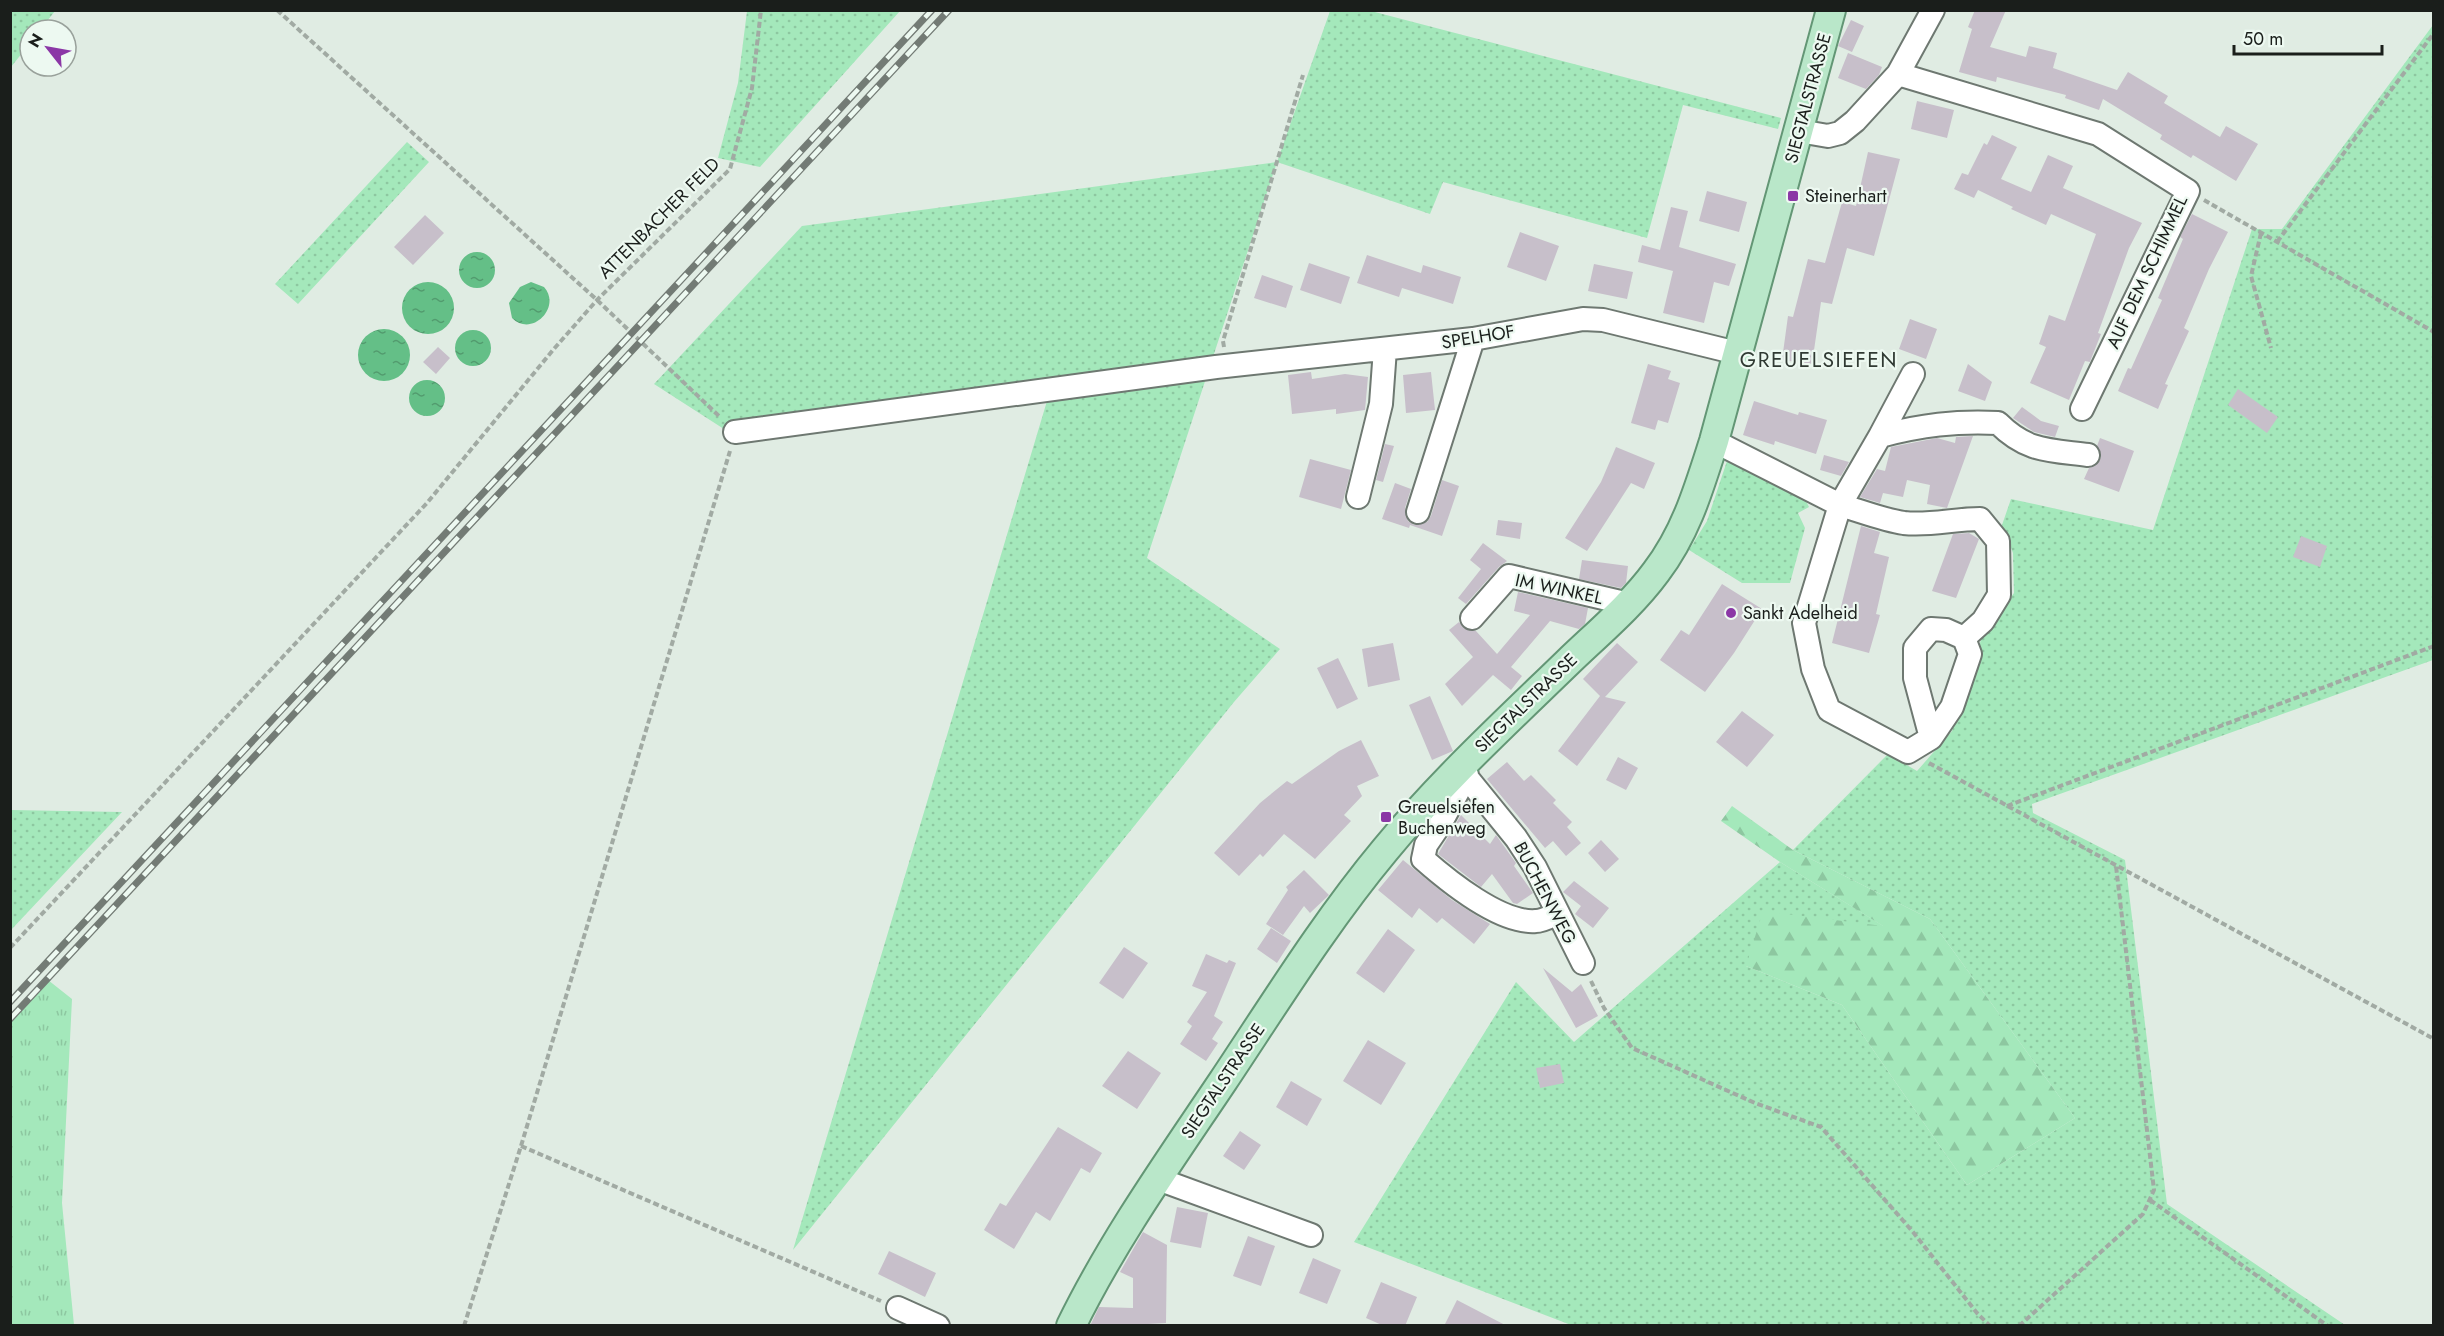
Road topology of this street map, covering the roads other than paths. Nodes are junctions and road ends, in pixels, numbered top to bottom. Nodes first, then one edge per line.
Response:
1 (1831, 10) edge
2 (1933, 10) edge
3 (1898, 74) junction
4 (1799, 131) junction
5 (1473, 339) junction
6 (1385, 349) junction
7 (1737, 353) junction
8 (1912, 374) dead end
9 (2082, 409) dead end
10 (735, 432) road end
11 (1880, 436) junction
12 (1714, 441) junction
13 (2088, 455) dead end
14 (1358, 497) dead end
15 (1840, 506) junction
16 (1418, 512) dead end
17 (1629, 604) junction
18 (1472, 618) dead end
19 (1964, 638) junction
20 (1931, 738) junction
21 (1463, 772) junction
22 (1558, 913) junction
23 (1583, 963) road end
24 (1158, 1179) junction
25 (1311, 1234) dead end
26 (898, 1308) road end
27 (938, 1326) edge
28 (1071, 1326) edge

1 - 4 main road, SIEGTALSTRASSE
2 - 3 street
3 - 4 street
3 - 9 street, AUF DEM SCHIMMEL
4 - 7 main road, SIEGTALSTRASSE
5 - 6 street, SPELHOF
5 - 7 street, SPELHOF
5 - 16 street
6 - 10 street, SPELHOF
6 - 14 street
7 - 12 main road, SIEGTALSTRASSE
8 - 11 street
11 - 13 street
11 - 15 street
12 - 15 street
12 - 17 main road, SIEGTALSTRASSE
15 - 19 street
15 - 20 street
17 - 18 street, IM WINKEL
17 - 21 main road, SIEGTALSTRASSE
19 - 20 street
19 - 20 street
21 - 22 street, BUCHENWEG
21 - 22 street
21 - 24 main road, SIEGTALSTRASSE
22 - 23 street, BUCHENWEG
24 - 25 street
24 - 28 main road, SIEGTALSTRASSE
26 - 27 street

